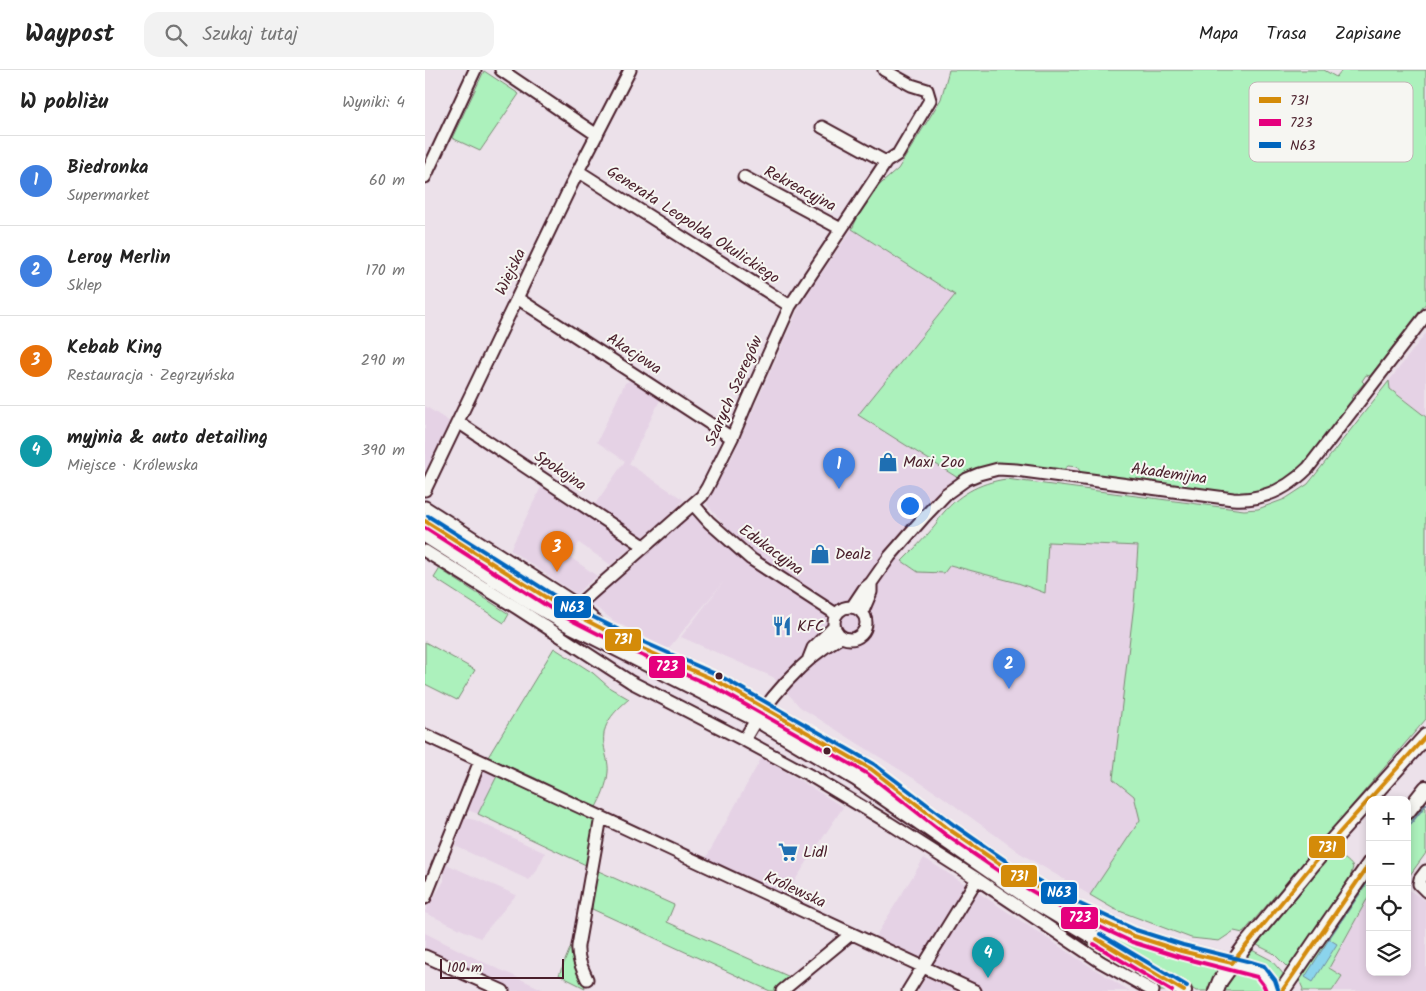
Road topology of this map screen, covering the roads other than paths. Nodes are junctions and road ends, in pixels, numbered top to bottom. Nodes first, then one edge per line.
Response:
1 (475, 70) edge
2 (501, 70) edge
3 (630, 70) edge
4 (883, 70) edge
5 (822, 126) dead end
6 (597, 135) junction
7 (886, 162) junction
8 (578, 171) junction
9 (425, 177) edge
10 (744, 177) dead end
11 (841, 229) junction
12 (517, 298) junction
13 (790, 306) junction
14 (1426, 315) edge
15 (458, 422) junction
16 (732, 438) junction
17 (425, 490) edge
18 (693, 504) junction
19 (425, 507) edge
20 (425, 521) edge
21 (425, 535) edge
22 (644, 546) junction
23 (425, 551) edge
24 (871, 583) junction
25 (578, 605) junction
26 (852, 607) junction
27 (862, 613) junction
28 (836, 614) junction
29 (834, 626) junction
30 (609, 632) junction
31 (841, 637) junction
32 (807, 662) junction
33 (765, 707) junction
34 (756, 719) junction
35 (425, 735) edge
36 (1426, 736) edge
37 (744, 740) junction
38 (481, 761) junction
39 (1426, 788) edge
40 (1411, 807) edge
41 (601, 817) junction
42 (1366, 869) edge
43 (1426, 871) edge
44 (977, 879) junction
45 (1422, 888) edge
46 (425, 898) edge
47 (851, 934) junction
48 (425, 956) edge
49 (1232, 963) junction
50 (923, 967) junction
51 (587, 979) dead end
52 (503, 991) edge
53 (782, 991) edge
54 (908, 991) edge
55 (975, 991) edge
56 (1153, 991) edge
57 (1184, 991) edge
58 (1216, 991) edge
59 (1272, 991) edge
60 (1282, 991) edge

1 - 9 street
2 - 6 street
3 - 6 street, Wiejska
4 - 7 street, Szarych Szeregów
5 - 7 street
6 - 8 street, Wiejska
7 - 11 street, Szarych Szeregów
8 - 12 street, Wiejska
8 - 13 street, Generała Leopolda Okulickiego
10 - 11 street, Rekreacyjna
11 - 13 street, Szarych Szeregów
12 - 15 street, Wiejska
12 - 16 street, Akacjowa
13 - 16 street, Szarych Szeregów
14 - 24 street, Akademijna
15 - 17 street, Wiejska
15 - 22 street, Spokojna
16 - 18 street, Szarych Szeregów
18 - 22 street, Szarych Szeregów
18 - 28 street, Edukacyjna
19 - 25 street
20 - 30 main road
21 - 34 main road
22 - 25 street, Szarych Szeregów
23 - 37 street
24 - 26 street, Akademijna
24 - 27 street, Akademijna
25 - 30 street
26 - 27 street
26 - 28 street
27 - 31 street
28 - 29 street
29 - 31 street
29 - 32 street
30 - 33 main road
31 - 32 street
32 - 33 street
33 - 34 street
33 - 49 main road
34 - 37 street
34 - 57 main road
35 - 38 street, Królewska
36 - 49 main road
37 - 44 street
38 - 41 street, Królewska
38 - 46 street
39 - 40 main road
41 - 47 street, Królewska
41 - 51 street
42 - 60 main road
43 - 45 street
44 - 50 street
44 - 56 street
47 - 50 street, Królewska
47 - 53 street
48 - 52 street
49 - 58 main road
49 - 59 main road
50 - 54 street
50 - 55 street, Królewska

